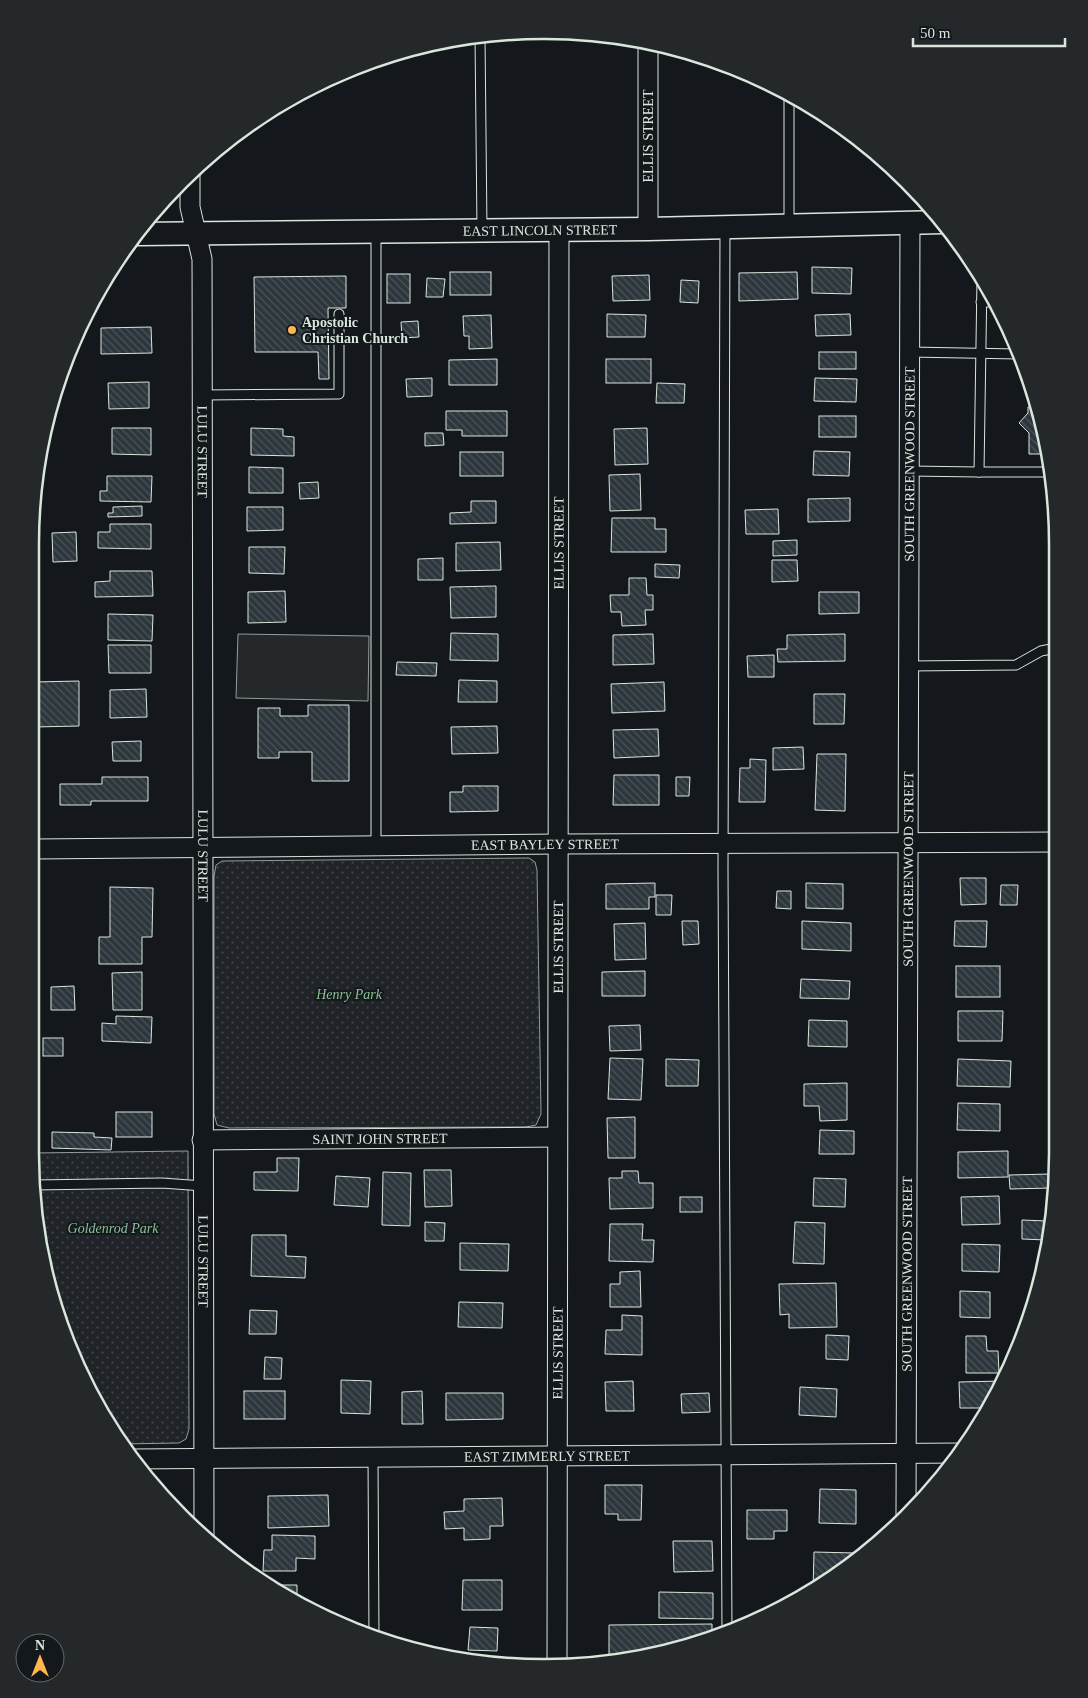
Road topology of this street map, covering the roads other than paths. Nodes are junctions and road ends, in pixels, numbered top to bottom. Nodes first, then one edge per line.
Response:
1 (480, 43) edge
2 (648, 49) edge
3 (789, 102) edge
4 (190, 184) edge
5 (933, 222) edge
6 (910, 223) junction
7 (789, 225) junction
8 (725, 227) junction
9 (648, 229) junction
10 (482, 230) junction
11 (559, 230) junction
12 (376, 232) junction
13 (145, 234) edge
14 (197, 234) junction
15 (982, 290) edge
16 (981, 302) junction
17 (988, 302) edge
18 (339, 314) dead end
19 (909, 352) junction
20 (981, 354) junction
21 (1012, 354) edge
22 (203, 395) junction
23 (909, 471) junction
24 (979, 472) junction
25 (1044, 472) edge
26 (1049, 649) edge
27 (908, 666) junction
28 (1049, 842) edge
29 (724, 843) junction
30 (908, 843) junction
31 (558, 844) junction
32 (376, 845) junction
33 (204, 847) junction
34 (39, 849) edge
35 (557, 1137) junction
36 (202, 1140) junction
37 (40, 1185) edge
38 (203, 1186) junction
39 (906, 1453) junction
40 (951, 1453) edge
41 (726, 1454) junction
42 (557, 1455) junction
43 (374, 1457) junction
44 (204, 1458) junction
45 (141, 1459) edge
46 (906, 1506) edge
47 (204, 1527) edge
48 (727, 1625) edge
49 (374, 1629) edge
50 (557, 1659) edge

1 - 10 lane
2 - 9 street, ELLIS STREET
3 - 7 lane
4 - 14 street, LULU STREET
5 - 6 street, EAST LINCOLN STREET
6 - 7 street, EAST LINCOLN STREET
6 - 19 street, SOUTH GREENWOOD STREET
7 - 8 street, EAST LINCOLN STREET
8 - 9 street, EAST LINCOLN STREET
8 - 29 lane
9 - 11 street, EAST LINCOLN STREET
10 - 11 street, EAST LINCOLN STREET
10 - 12 street, EAST LINCOLN STREET
11 - 31 street, ELLIS STREET
12 - 14 street, EAST LINCOLN STREET
12 - 32 lane
13 - 14 street, EAST LINCOLN STREET
14 - 22 street, LULU STREET
15 - 16 lane
16 - 17 lane
16 - 20 lane
18 - 22 lane
19 - 20 lane
19 - 23 street, SOUTH GREENWOOD STREET
20 - 21 lane
20 - 24 lane
22 - 33 street, LULU STREET
23 - 24 lane
23 - 27 street, SOUTH GREENWOOD STREET
24 - 25 lane
26 - 27 lane
27 - 30 street, SOUTH GREENWOOD STREET
28 - 30 street, EAST BAYLEY STREET
29 - 30 street, EAST BAYLEY STREET
29 - 31 street, EAST BAYLEY STREET
29 - 41 lane
30 - 39 street, SOUTH GREENWOOD STREET
31 - 32 street, EAST BAYLEY STREET
31 - 35 street, ELLIS STREET
32 - 33 street, EAST BAYLEY STREET
33 - 34 street, EAST BAYLEY STREET
33 - 36 street, LULU STREET
35 - 36 street, SAINT JOHN STREET
35 - 42 street, ELLIS STREET
36 - 38 street, LULU STREET
37 - 38 lane
38 - 44 street, LULU STREET
39 - 40 street, EAST ZIMMERLY STREET
39 - 41 street, EAST ZIMMERLY STREET
39 - 46 street, SOUTH GREENWOOD STREET
41 - 42 street, EAST ZIMMERLY STREET
41 - 48 lane
42 - 43 street, EAST ZIMMERLY STREET
42 - 50 street, ELLIS STREET
43 - 44 street, EAST ZIMMERLY STREET
43 - 49 lane
44 - 45 street, EAST ZIMMERLY STREET
44 - 47 street, LULU STREET

